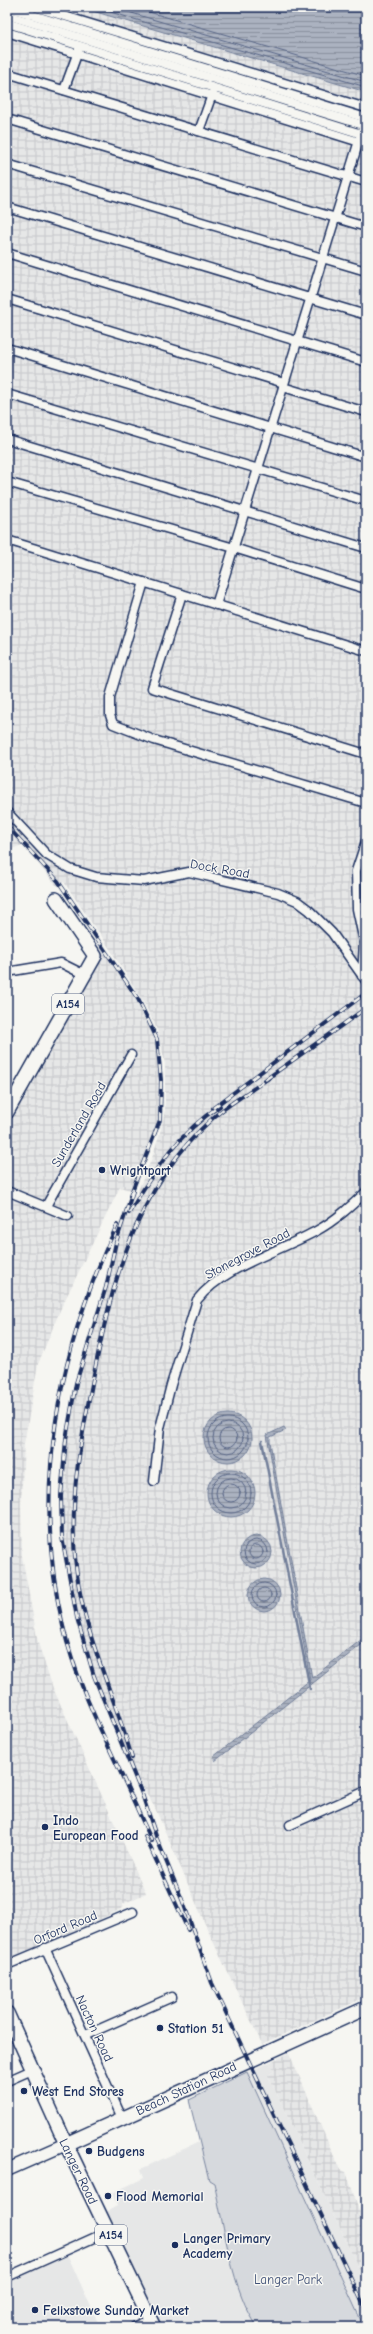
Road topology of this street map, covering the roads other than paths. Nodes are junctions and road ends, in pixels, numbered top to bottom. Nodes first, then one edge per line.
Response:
1 (7, 7) edge
2 (35, 7) edge
3 (7, 15) edge
4 (7, 23) edge
5 (7, 32) edge
6 (82, 38) junction
7 (222, 64) junction
8 (7, 73) edge
9 (215, 84) junction
10 (64, 90) junction
11 (366, 108) edge
12 (7, 119) edge
13 (366, 121) edge
14 (199, 131) junction
15 (363, 139) edge
16 (7, 164) edge
17 (348, 176) junction
18 (366, 182) edge
19 (7, 207) edge
20 (335, 217) junction
21 (366, 227) edge
22 (7, 253) edge
23 (323, 258) junction
24 (366, 271) edge
25 (311, 297) junction
26 (7, 299) edge
27 (366, 315) edge
28 (297, 342) junction
29 (7, 348) edge
30 (366, 362) edge
31 (284, 385) junction
32 (7, 394) edge
33 (366, 412) edge
34 (270, 428) junction
35 (7, 439) edge
36 (366, 457) edge
37 (258, 469) junction
38 (7, 482) edge
39 (366, 501) edge
40 (245, 510) junction
41 (7, 540) edge
42 (234, 548) junction
43 (366, 548) edge
44 (144, 582) junction
45 (366, 589) edge
46 (182, 594) junction
47 (216, 605) junction
48 (366, 651) edge
49 (366, 754) edge
50 (366, 803) edge
51 (7, 812) edge
52 (366, 841) edge
53 (56, 899) dead end
54 (7, 972) edge
55 (85, 975) junction
56 (364, 978) edge
57 (131, 1055) dead end
58 (7, 1112) edge
59 (7, 1191) edge
60 (366, 1192) edge
61 (46, 1206) junction
62 (68, 1216) dead end
63 (154, 1481) dead end
64 (366, 1790) edge
65 (290, 1825) dead end
66 (133, 1912) dead end
67 (45, 1948) junction
68 (7, 1965) edge
69 (172, 1997) dead end
70 (366, 2008) edge
71 (7, 2013) edge
72 (86, 2036) junction
73 (32, 2070) junction
74 (7, 2081) edge
75 (122, 2118) junction
76 (66, 2144) junction
77 (7, 2170) edge
78 (109, 2231) junction
79 (7, 2277) edge
80 (152, 2323) edge
81 (133, 2327) edge

1 - 6 street
2 - 6 street
3 - 6 street
4 - 6 street
5 - 6 street
6 - 7 street
6 - 9 street
6 - 9 street
6 - 10 street
7 - 9 street
7 - 11 street
8 - 10 street
9 - 13 street
9 - 14 street
9 - 15 street
10 - 14 street
12 - 20 street
13 - 15 street
14 - 17 street
15 - 17 street
16 - 23 street
17 - 18 street
17 - 20 street
19 - 25 street
20 - 21 street
20 - 23 street
22 - 28 street
23 - 24 street
23 - 25 street
25 - 27 street
25 - 28 street
26 - 31 street
28 - 30 street
28 - 31 street
29 - 34 street
31 - 33 street
31 - 34 street
32 - 37 street
34 - 36 street
34 - 37 street
35 - 40 street
37 - 39 street
37 - 40 street
38 - 42 street
40 - 42 street
40 - 43 street
41 - 44 street
42 - 45 street
42 - 47 street
44 - 46 street
44 - 50 street
46 - 47 street
46 - 49 street
47 - 48 street
51 - 56 street, Dock Road
52 - 56 street
53 - 55 main road, A154
54 - 55 street
55 - 58 main road, A154
57 - 61 street, Sunderland Road
59 - 61 street
60 - 63 street, Stonegrove Road
61 - 62 street
64 - 65 street
66 - 67 street, Orford Road
67 - 68 street, Orford Road
67 - 72 street, Nacton Road
69 - 72 street
70 - 75 main road, Beach Station Road
71 - 73 main road, Langer Road / A154
72 - 75 street, Nacton Road
73 - 74 street
73 - 76 main road, Langer Road / A154
75 - 76 main road, Beach Station Road
76 - 77 street, Beach Station Road
76 - 78 main road, Langer Road / A154
78 - 79 street
78 - 80 main road, Langer Road / A154
80 - 81 street

